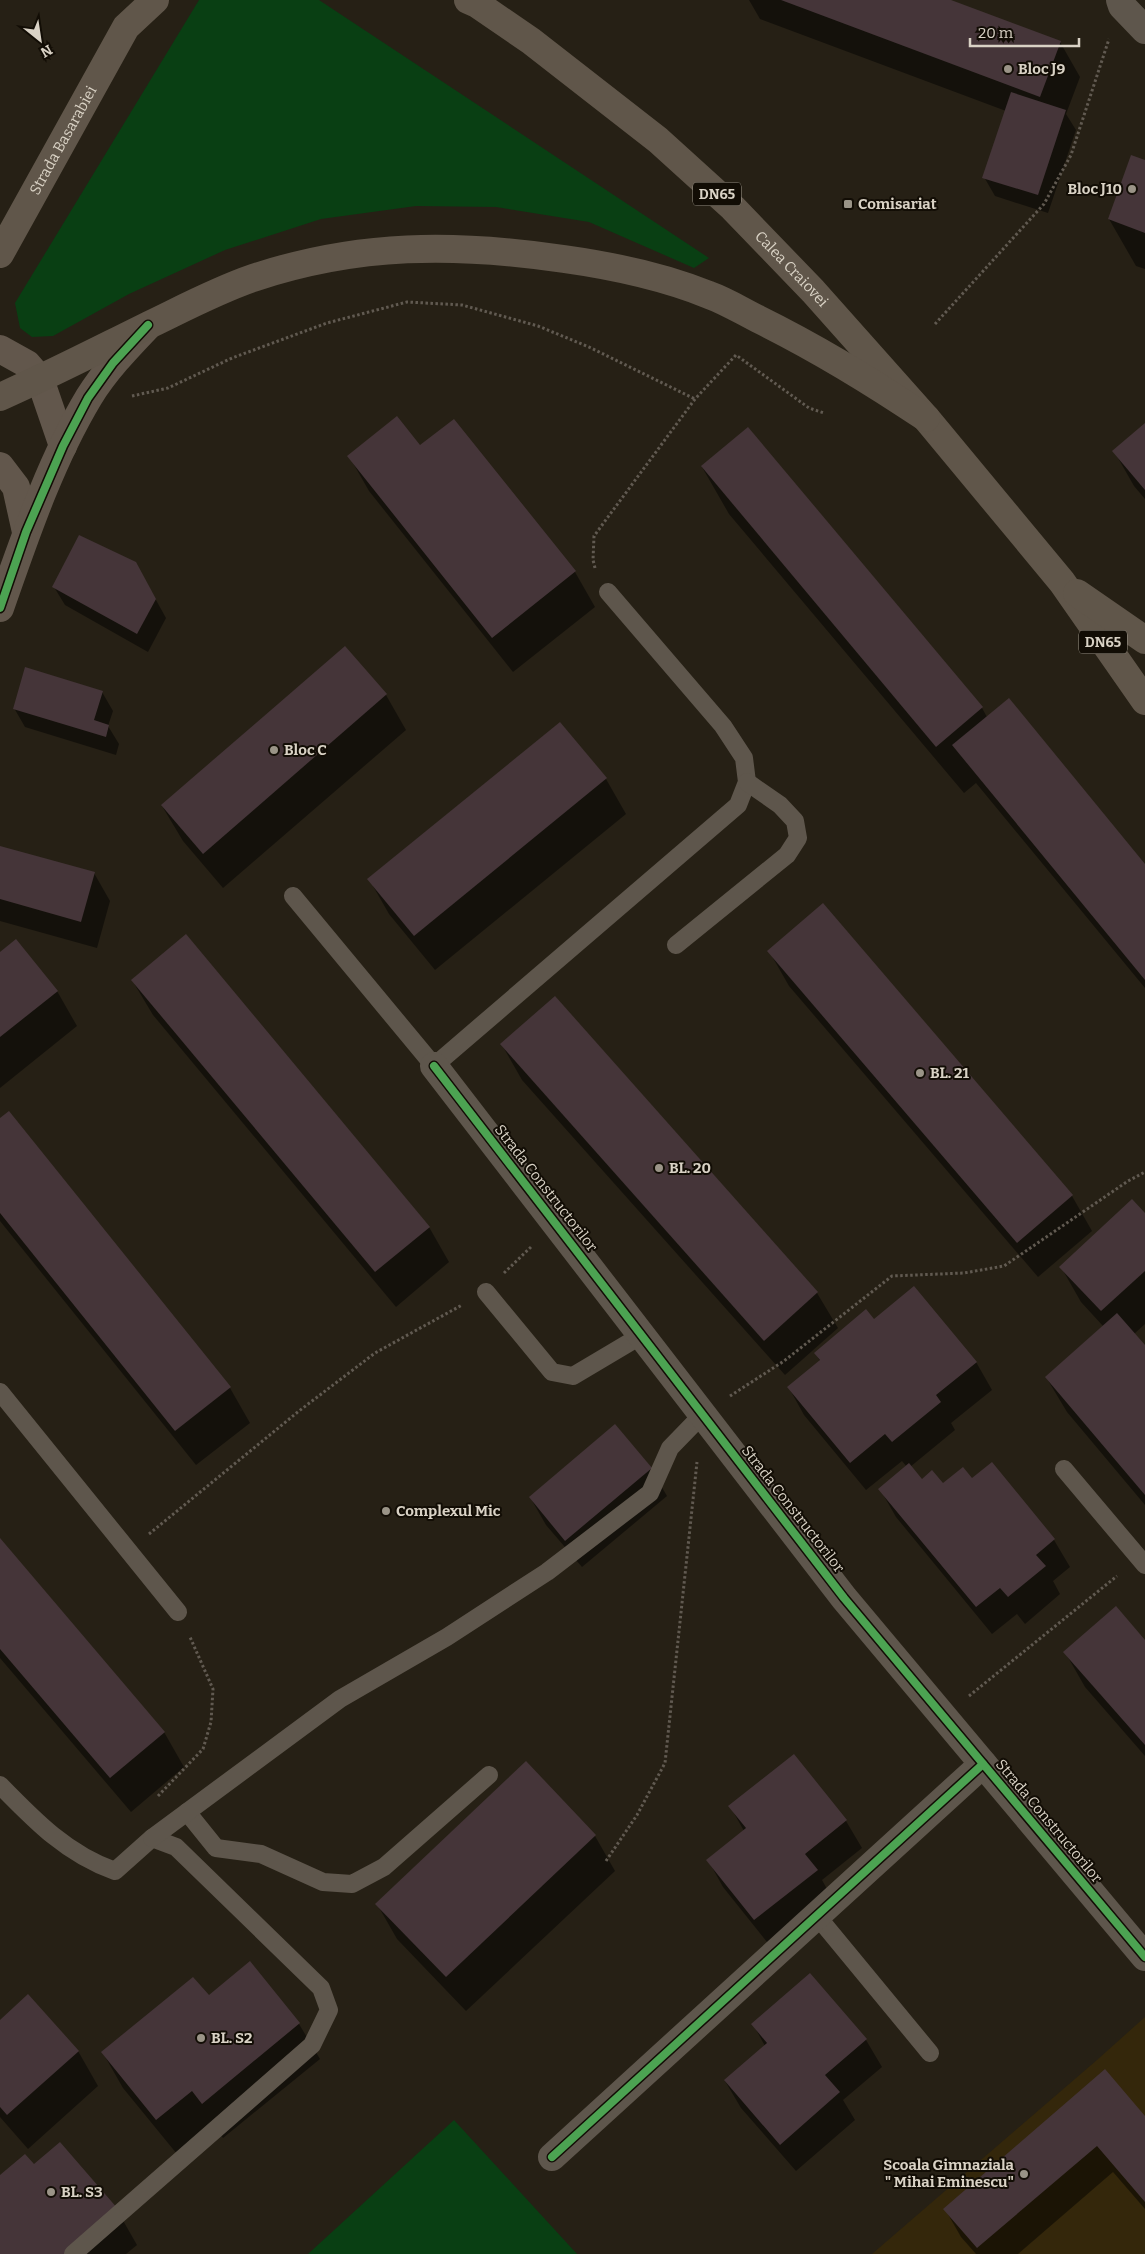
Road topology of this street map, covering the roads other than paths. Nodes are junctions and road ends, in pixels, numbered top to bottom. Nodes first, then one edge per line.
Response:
1 (130, 0) edge
2 (155, 0) edge
3 (473, 1) edge
4 (1121, 3) edge
5 (126, 27) junction
6 (1145, 30) edge
7 (0, 254) edge
8 (148, 325) junction
9 (0, 349) edge
10 (40, 379) junction
11 (0, 397) edge
12 (926, 418) junction
13 (63, 446) junction
14 (0, 466) edge
15 (26, 532) junction
16 (1062, 582) junction
17 (608, 592) road end
18 (0, 608) edge
19 (1145, 640) edge
20 (1145, 701) edge
21 (747, 782) junction
22 (293, 896) dead end
23 (676, 945) dead end
24 (434, 1066) junction
25 (486, 1292) road end
26 (642, 1335) junction
27 (0, 1392) edge
28 (702, 1414) junction
29 (1064, 1469) dead end
30 (1142, 1562) edge
31 (178, 1612) road end
32 (983, 1764) junction
33 (489, 1776) dead end
34 (0, 1785) edge
35 (187, 1812) junction
36 (152, 1838) junction
37 (817, 1916) junction
38 (1145, 1957) edge
39 (930, 2052) dead end
40 (552, 2157) dead end
41 (73, 2254) edge

1 - 5 main road
2 - 5 main road
3 - 12 main road, Calea Craiovei / DN65
4 - 6 street
5 - 7 main road, Strada Basarabiei
8 - 10 main road
8 - 12 main road
8 - 13 street
9 - 10 street
10 - 11 main road
10 - 13 street
12 - 16 main road, Calea Craiovei / DN65
13 - 15 street
14 - 15 street
15 - 18 street
16 - 19 main road, Calea Craiovei / DN65
16 - 20 main road, Calea Craiovei / DN65
17 - 21 lane
21 - 23 lane
21 - 24 lane
22 - 24 lane
24 - 26 street, Strada Constructorilor
25 - 26 lane
26 - 28 street, Strada Constructorilor
27 - 31 lane
28 - 32 street, Strada Constructorilor
28 - 35 lane
29 - 30 lane
32 - 37 street
32 - 38 street, Strada Constructorilor
33 - 35 lane
34 - 36 lane
35 - 36 lane
36 - 41 lane
37 - 39 lane
37 - 40 street

